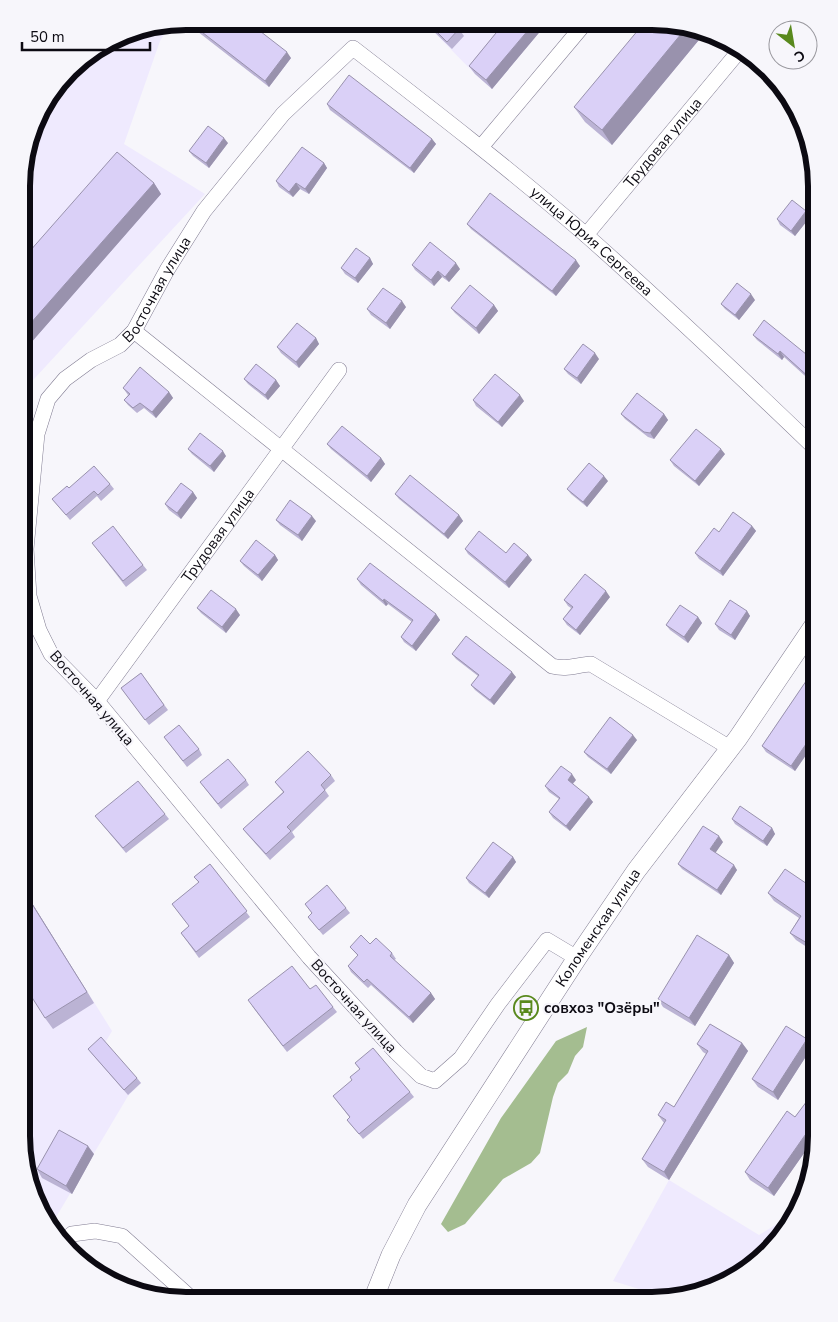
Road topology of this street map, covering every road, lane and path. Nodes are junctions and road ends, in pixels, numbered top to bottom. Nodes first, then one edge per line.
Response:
1 (579, 30) edge
2 (353, 48) joint
3 (736, 55) edge
4 (481, 147) junction
5 (586, 235) junction
6 (134, 331) junction
7 (339, 370) dead end
8 (808, 441) edge
9 (281, 451) junction
10 (30, 507) edge
11 (30, 599) edge
12 (808, 634) edge
13 (97, 701) junction
14 (730, 748) junction
15 (576, 958) junction
16 (68, 1237) edge
17 (183, 1292) edge
18 (376, 1292) edge

1 - 4 street
2 - 4 street, улица Юрия Сергеева
2 - 6 street, Восточная улица
3 - 5 street, Трудовая улица
4 - 5 street, улица Юрия Сергеева
5 - 8 street, улица Юрия Сергеева
6 - 9 street
6 - 10 street, Восточная улица
7 - 9 street, Трудовая улица
9 - 13 street, Трудовая улица
9 - 14 street
11 - 13 street, Восточная улица
12 - 14 street, Коломенская улица
13 - 15 street, Восточная улица
14 - 15 street, Коломенская улица
15 - 18 street, Коломенская улица
16 - 17 street

